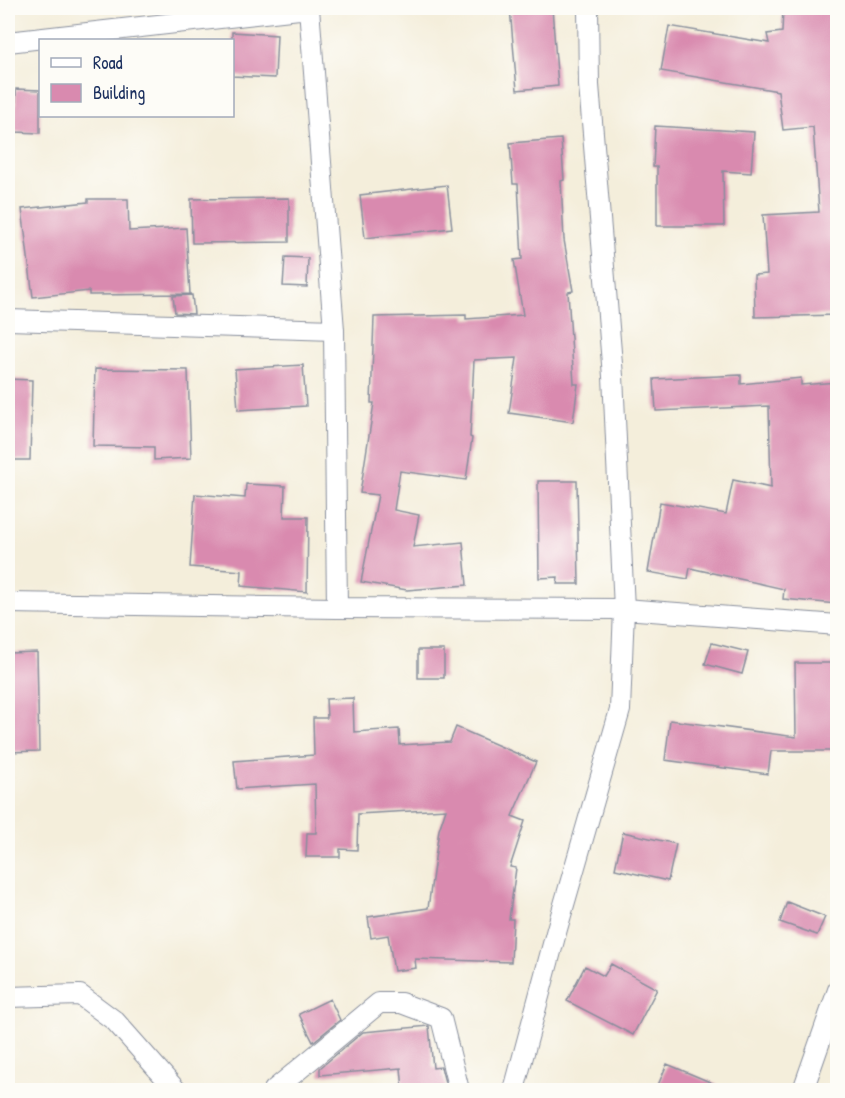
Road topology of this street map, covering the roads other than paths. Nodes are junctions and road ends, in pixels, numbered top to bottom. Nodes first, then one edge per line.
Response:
1 (309, 8) edge
2 (588, 8) edge
3 (8, 42) edge
4 (8, 320) edge
5 (334, 330) junction
6 (8, 603) edge
7 (337, 608) junction
8 (624, 609) junction
9 (837, 625) edge
10 (837, 990) edge
11 (8, 997) edge
12 (176, 1090) edge
13 (273, 1090) edge
14 (459, 1090) edge
15 (514, 1090) edge
16 (803, 1090) edge

1 - 3 street
1 - 5 street
2 - 8 street
4 - 5 street
5 - 7 street
6 - 7 street
7 - 8 street
8 - 9 street
8 - 15 street
10 - 16 street
11 - 12 street
13 - 14 street

